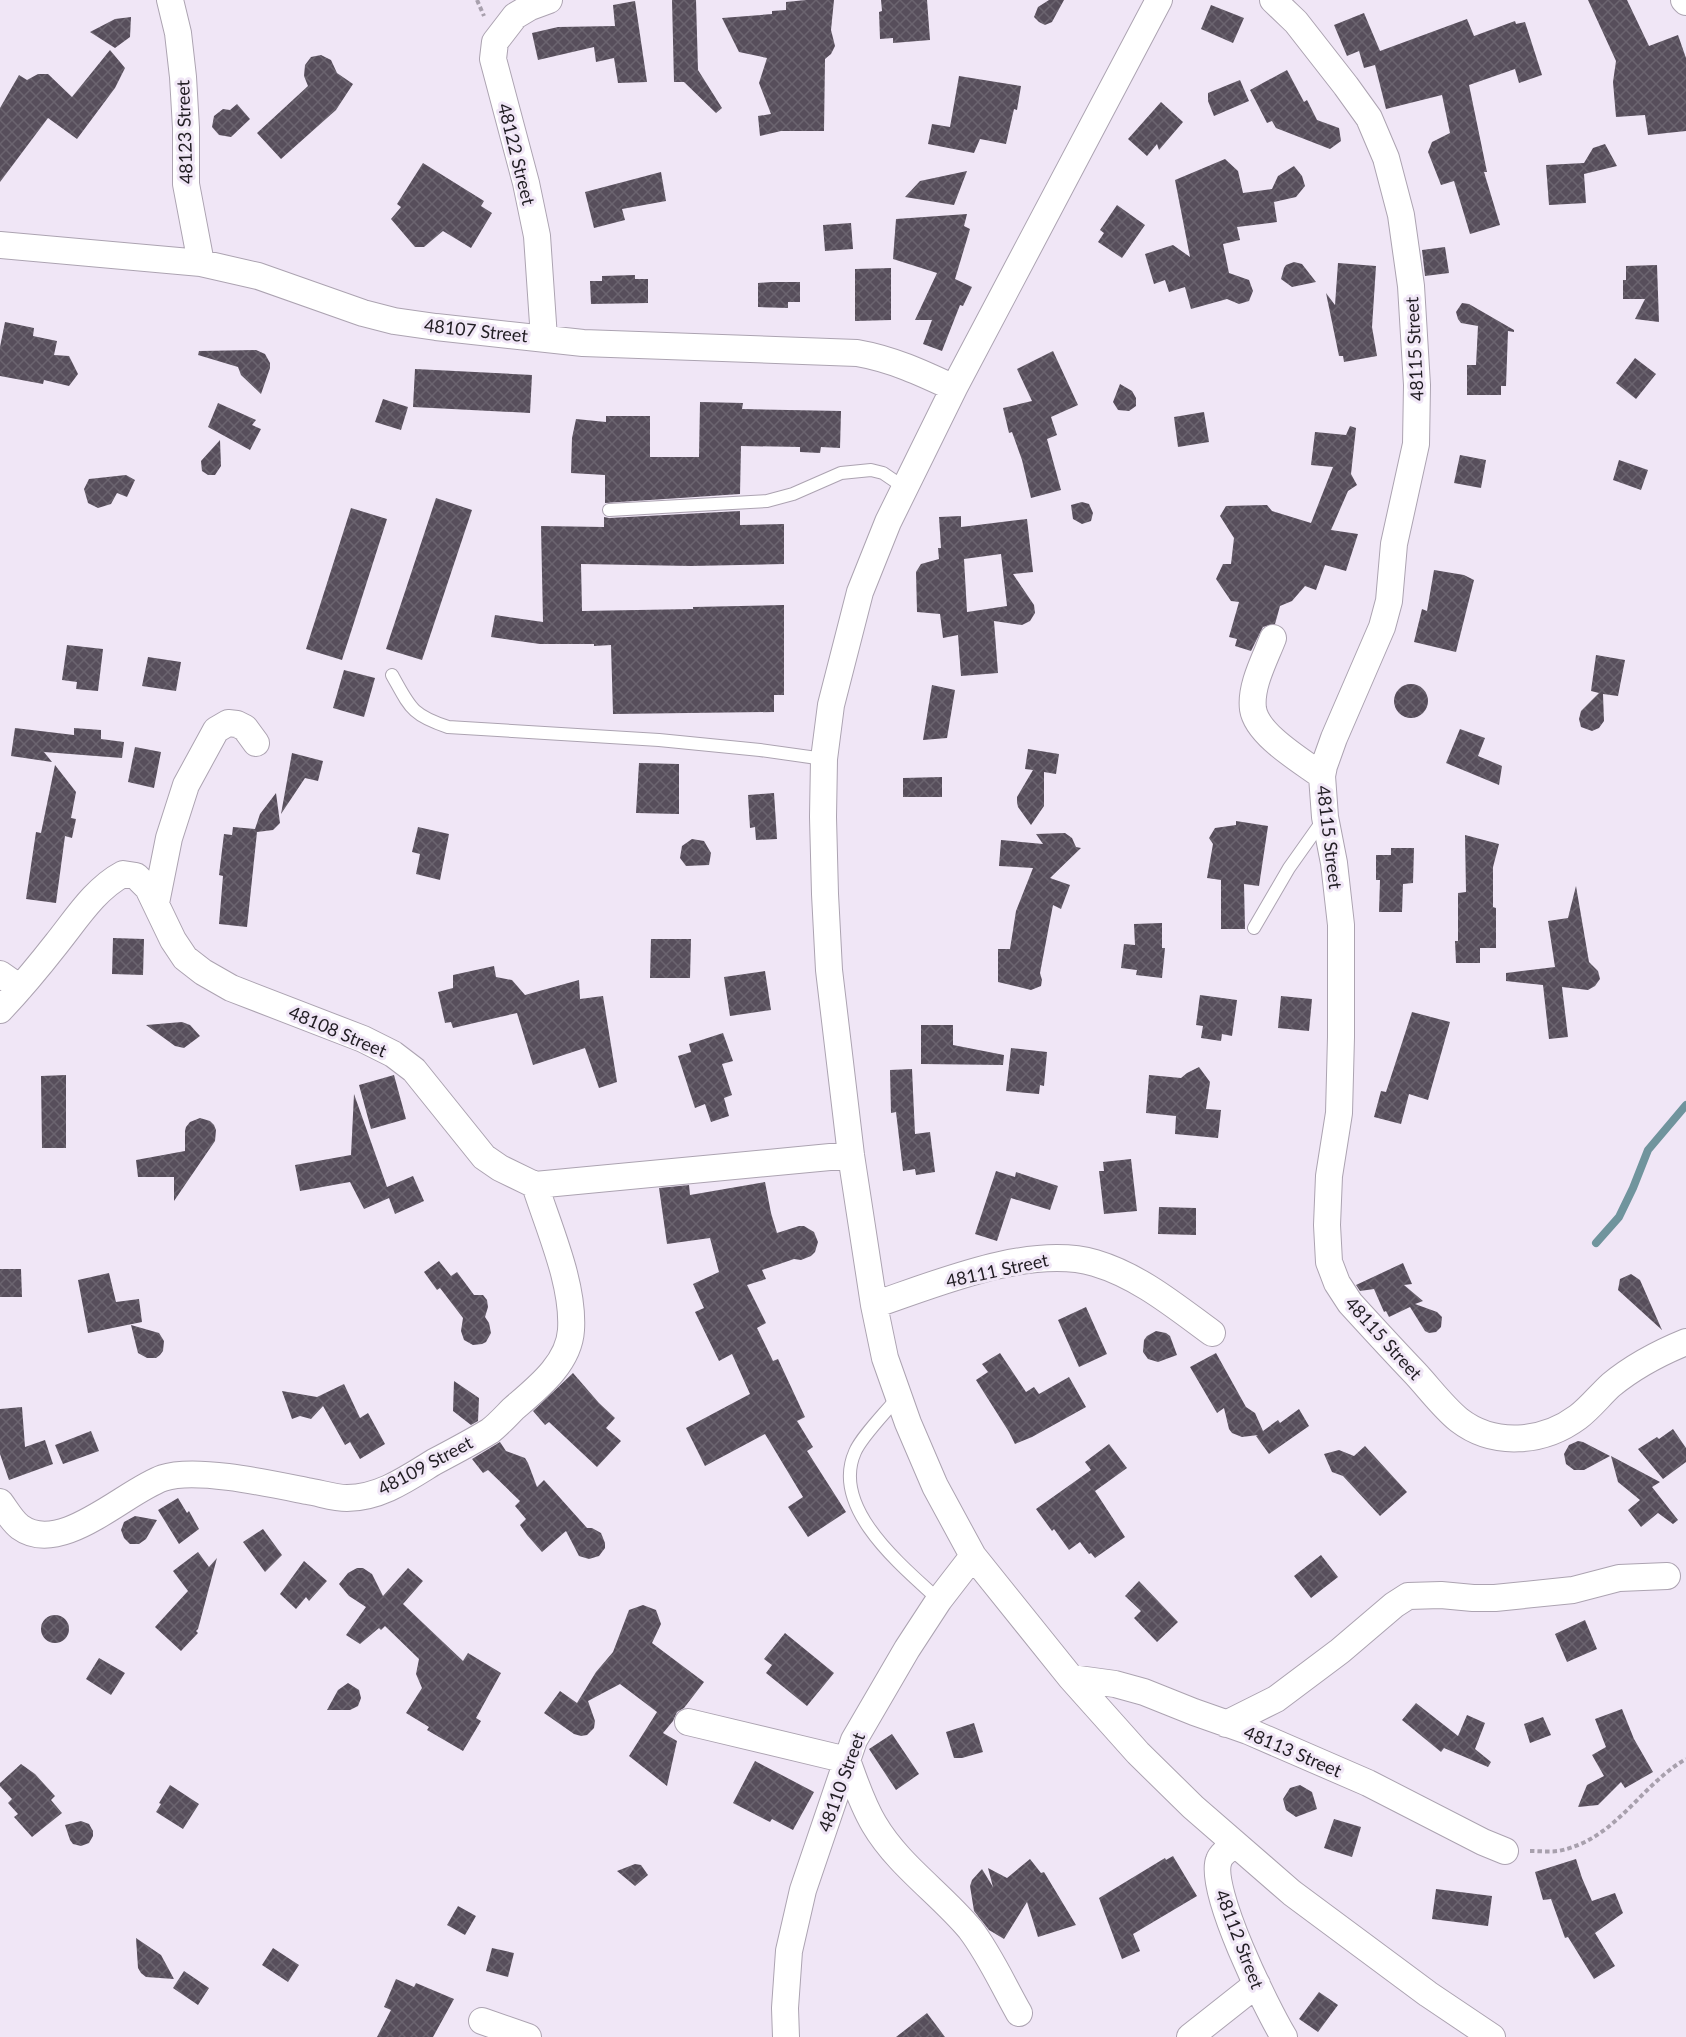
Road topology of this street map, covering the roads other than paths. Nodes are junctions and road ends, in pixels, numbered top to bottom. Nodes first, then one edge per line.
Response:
1 (170, 0) edge
2 (549, 0) edge
3 (1159, 0) edge
4 (1273, 0) edge
5 (0, 245) edge
6 (201, 263) junction
7 (544, 338) junction
8 (954, 388) junction
9 (905, 488) junction
10 (609, 510) dead end
11 (1273, 638) dead end
12 (392, 675) dead end
13 (256, 743) dead end
14 (824, 759) junction
15 (1322, 776) junction
16 (1326, 817) junction
17 (156, 903) junction
18 (1254, 928) dead end
19 (10, 981) edge
20 (0, 1010) edge
21 (851, 1155) junction
22 (535, 1185) junction
23 (874, 1305) junction
24 (1212, 1333) dead end
25 (1686, 1342) edge
26 (898, 1396) junction
27 (0, 1502) edge
28 (973, 1556) junction
29 (1667, 1576) dead end
30 (939, 1600) junction
31 (1071, 1678) junction
32 (688, 1722) dead end
33 (1226, 1724) junction
34 (847, 1760) junction
35 (1235, 1844) junction
36 (1505, 1851) road end
37 (1257, 1984) junction
38 (1019, 2013) dead end
39 (482, 2021) dead end
40 (528, 2037) edge
41 (786, 2037) edge
42 (1190, 2037) edge
43 (1284, 2037) edge
44 (1492, 2037) edge

1 - 6 street, 48123 Street
2 - 7 street, 48122 Street
3 - 8 street
4 - 15 street, 48115 Street
5 - 6 street, 48107 Street
6 - 7 street, 48107 Street
7 - 8 street, 48107 Street
8 - 9 street
9 - 10 lane
9 - 14 street
11 - 15 street
12 - 14 lane
13 - 17 street
14 - 21 street
15 - 16 street, 48115 Street
16 - 18 lane
16 - 25 street, 48115 Street
17 - 19 street, 48108 Street
17 - 22 street, 48108 Street
19 - 20 street, 48108 Street
21 - 22 street
21 - 23 street
22 - 27 street, 48109 Street
23 - 24 street, 48111 Street
23 - 26 street
26 - 28 street
26 - 30 lane
28 - 30 street, 48110 Street
28 - 31 street
29 - 33 street
30 - 34 street, 48110 Street
31 - 33 street, 48113 Street
31 - 35 street
32 - 34 street
33 - 36 street, 48113 Street
34 - 38 street
34 - 41 street, 48110 Street
35 - 37 street, 48112 Street
35 - 44 street
37 - 42 street
37 - 43 street, 48112 Street
39 - 40 street

